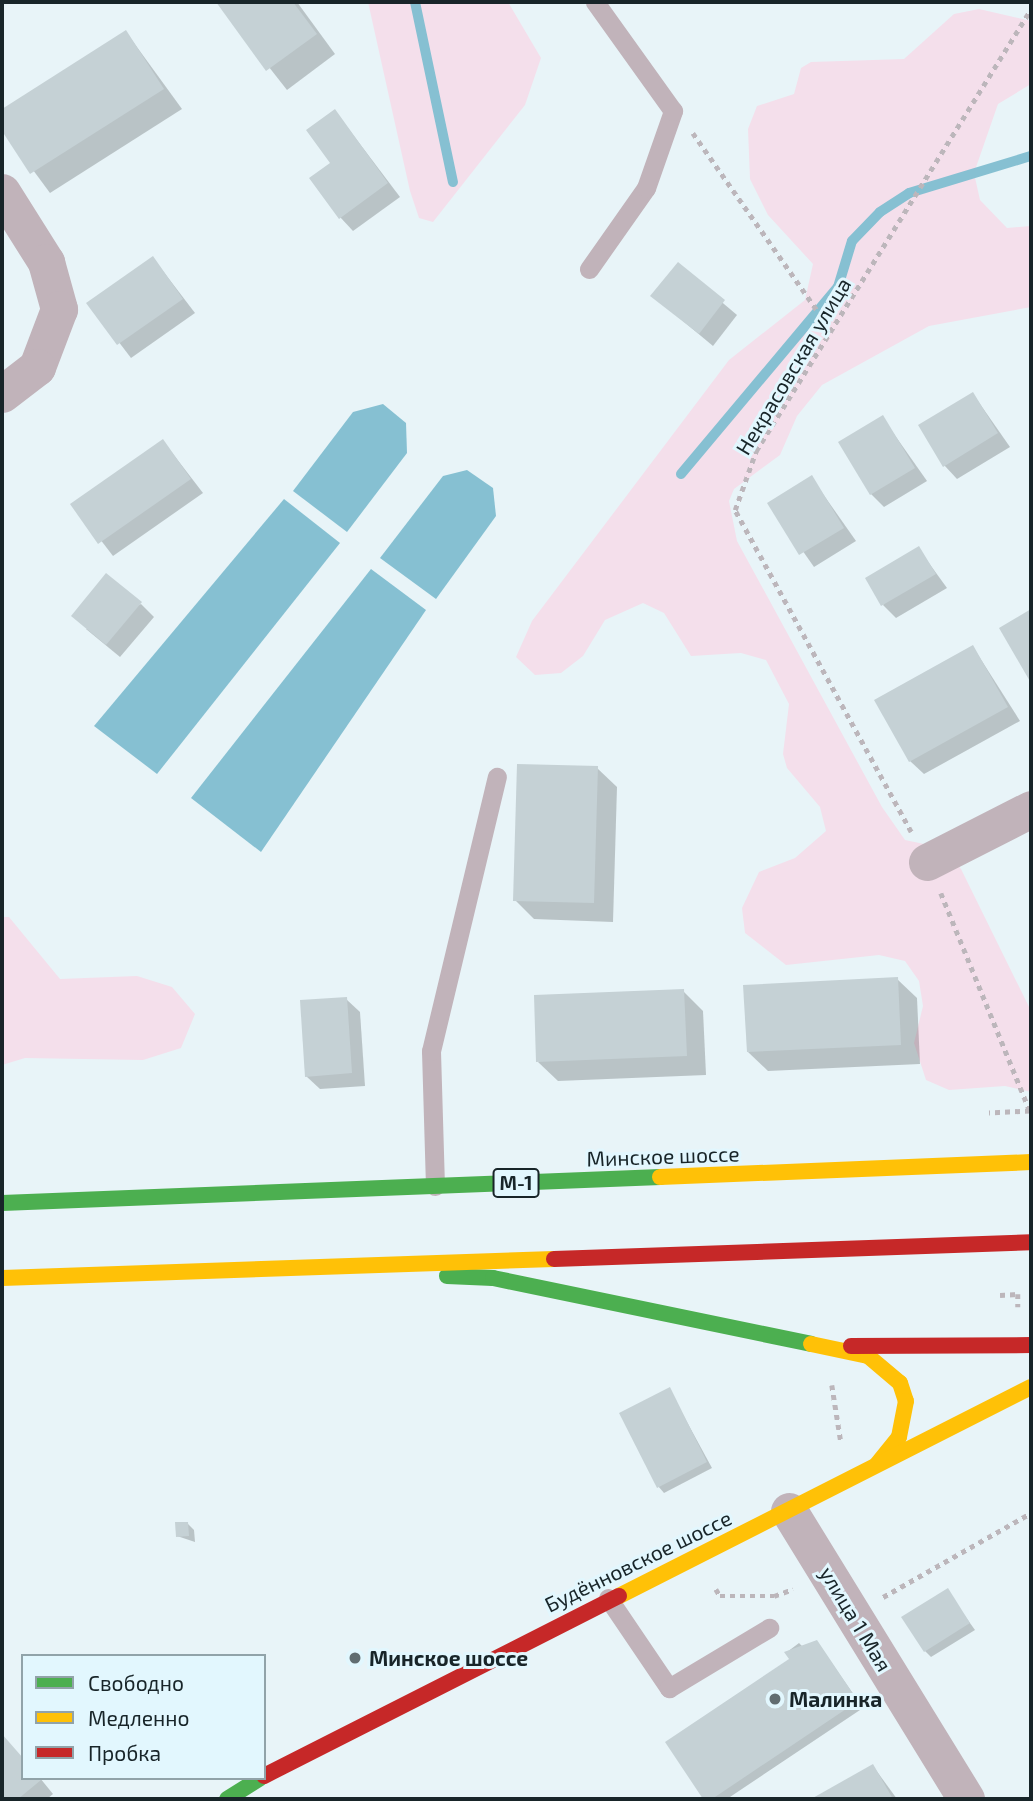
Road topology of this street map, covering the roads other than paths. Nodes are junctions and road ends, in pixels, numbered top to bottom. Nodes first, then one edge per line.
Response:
1 (595, 2) edge
2 (2, 192) edge
3 (589, 269) dead end
4 (2, 394) edge
5 (496, 777) dead end
6 (1031, 809) edge
7 (927, 862) road end
8 (1031, 1163) edge
9 (435, 1186) junction
10 (2, 1203) edge
11 (1031, 1242) edge
12 (270, 1267) junction
13 (2, 1278) edge
14 (832, 1345) junction
15 (1031, 1345) edge
16 (1031, 1387) edge
17 (873, 1468) junction
18 (789, 1511) junction
19 (608, 1598) junction
20 (769, 1628) dead end
21 (266, 1775) edge
22 (257, 1780) edge
23 (227, 1799) edge
24 (966, 1799) edge

1 - 3 lane
2 - 4 street
5 - 9 lane
6 - 7 street
8 - 9 main road, Минское шоссе / М-1
9 - 10 main road, Минское шоссе / М-1
11 - 12 main road
12 - 13 main road
12 - 14 main road
14 - 15 main road
14 - 17 main road
16 - 17 main road, Будённовское шоссе
17 - 18 main road, Будённовское шоссе
18 - 19 main road, Будённовское шоссе
18 - 24 street, улица 1 Мая
19 - 20 lane
19 - 21 main road, Будённовское шоссе
22 - 23 main road, Будённовское шоссе

